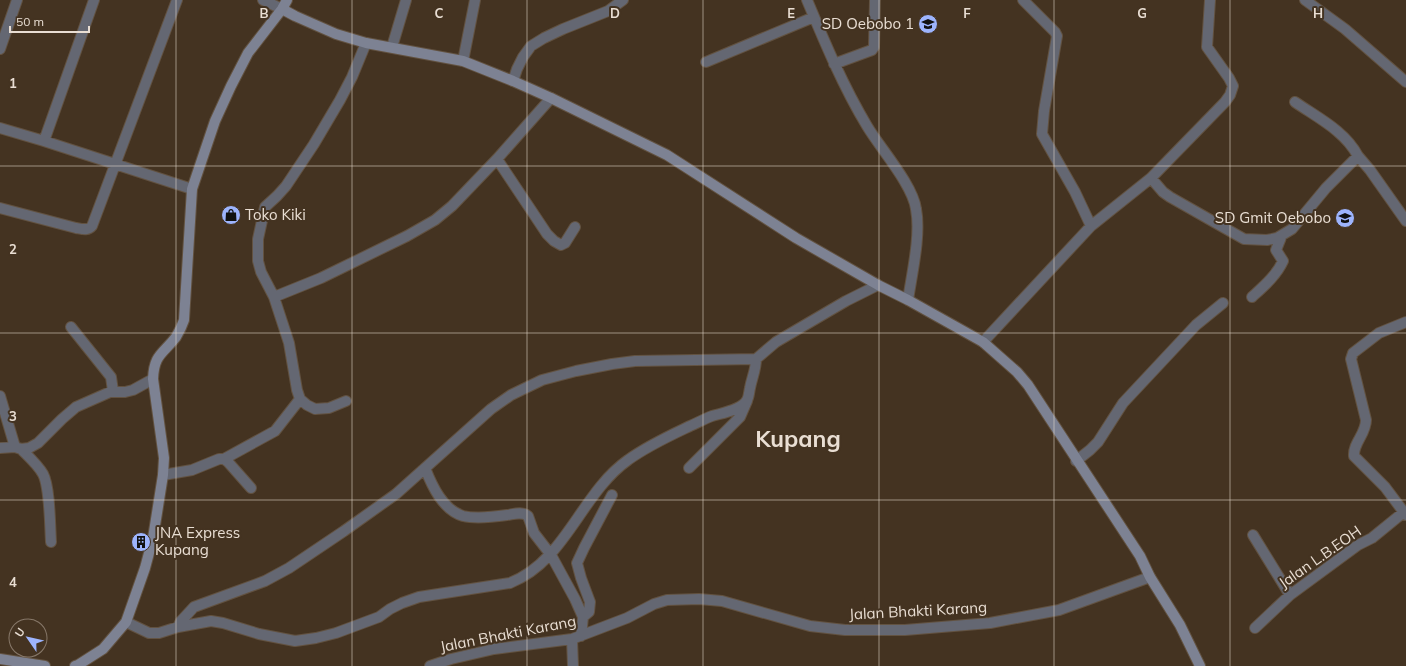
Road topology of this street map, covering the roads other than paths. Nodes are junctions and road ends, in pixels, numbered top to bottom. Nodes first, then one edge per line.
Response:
1 (17, 0) edge
2 (94, 0) edge
3 (177, 0) edge
4 (263, 0) edge
5 (287, 0) edge
6 (406, 0) edge
7 (475, 0) edge
8 (623, 0) edge
9 (807, 0) edge
10 (875, 0) edge
11 (1023, 0) edge
12 (1210, 0) edge
13 (1305, 0) edge
14 (282, 9) junction
15 (814, 17) junction
16 (366, 43) junction
17 (392, 47) junction
18 (0, 49) edge
19 (463, 61) junction
20 (706, 62) dead end
21 (834, 64) junction
22 (513, 81) junction
23 (1406, 82) edge
24 (551, 98) junction
25 (1295, 102) dead end
26 (0, 128) edge
27 (44, 141) junction
28 (1358, 156) junction
29 (497, 159) junction
30 (116, 164) junction
31 (1152, 178) junction
32 (192, 189) junction
33 (0, 208) edge
34 (1406, 221) edge
35 (1091, 226) junction
36 (575, 227) dead end
37 (1282, 235) junction
38 (878, 285) junction
39 (274, 297) junction
40 (1252, 297) dead end
41 (908, 300) junction
42 (1223, 303) dead end
43 (1406, 322) edge
44 (71, 327) dead end
45 (983, 342) junction
46 (756, 359) junction
47 (153, 378) junction
48 (113, 391) junction
49 (0, 396) edge
50 (300, 399) junction
51 (346, 401) dead end
52 (747, 401) junction
53 (0, 448) edge
54 (18, 448) junction
55 (224, 459) junction
56 (1076, 460) junction
57 (425, 468) junction
58 (689, 468) dead end
59 (163, 475) junction
60 (251, 488) dead end
61 (612, 495) dead end
62 (1405, 514) edge
63 (1253, 535) dead end
64 (52, 542) dead end
65 (551, 554) junction
66 (1150, 577) junction
67 (1290, 594) junction
68 (583, 617) junction
69 (126, 622) junction
70 (178, 627) junction
71 (1255, 628) dead end
72 (576, 638) junction
73 (0, 660) edge
74 (45, 666) edge
75 (77, 666) edge
76 (430, 666) edge
77 (573, 666) edge
78 (1200, 666) edge

1 - 18 street
2 - 27 street
3 - 30 street
4 - 14 street
5 - 14 street
6 - 17 street
7 - 19 street
8 - 22 street
9 - 15 street
10 - 21 street
11 - 35 street
12 - 31 street
13 - 23 street
14 - 16 street
14 - 32 street
15 - 20 street
15 - 21 street
16 - 17 street
16 - 39 street
17 - 19 street
19 - 22 street
21 - 41 street
22 - 24 street
24 - 29 street
24 - 38 street
25 - 28 street
26 - 27 street
27 - 30 street
28 - 34 street
28 - 37 street
29 - 36 street
29 - 39 street
30 - 32 street
30 - 33 street
31 - 35 street
31 - 37 street
32 - 47 street
35 - 45 street
37 - 40 street
38 - 41 street
38 - 46 street
39 - 50 street
41 - 45 street
42 - 56 street
43 - 62 street
44 - 48 street
45 - 56 street
46 - 52 street
46 - 57 street
47 - 48 street
47 - 59 street
48 - 54 street
49 - 54 street
50 - 51 street
50 - 55 street
52 - 58 street
52 - 65 street
53 - 54 street
54 - 64 street
55 - 59 street
55 - 60 street
56 - 66 street
57 - 65 street
57 - 70 street
59 - 69 street
61 - 68 street
62 - 67 street, Jalan L.B.EOH
63 - 67 street
65 - 68 street
65 - 70 street
66 - 72 street, Jalan Bhakti Karang
66 - 78 street
67 - 71 street, Jalan L.B.EOH
68 - 72 street
69 - 70 street
69 - 75 street
72 - 76 street, Jalan Bhakti Karang
72 - 77 street
73 - 74 street

